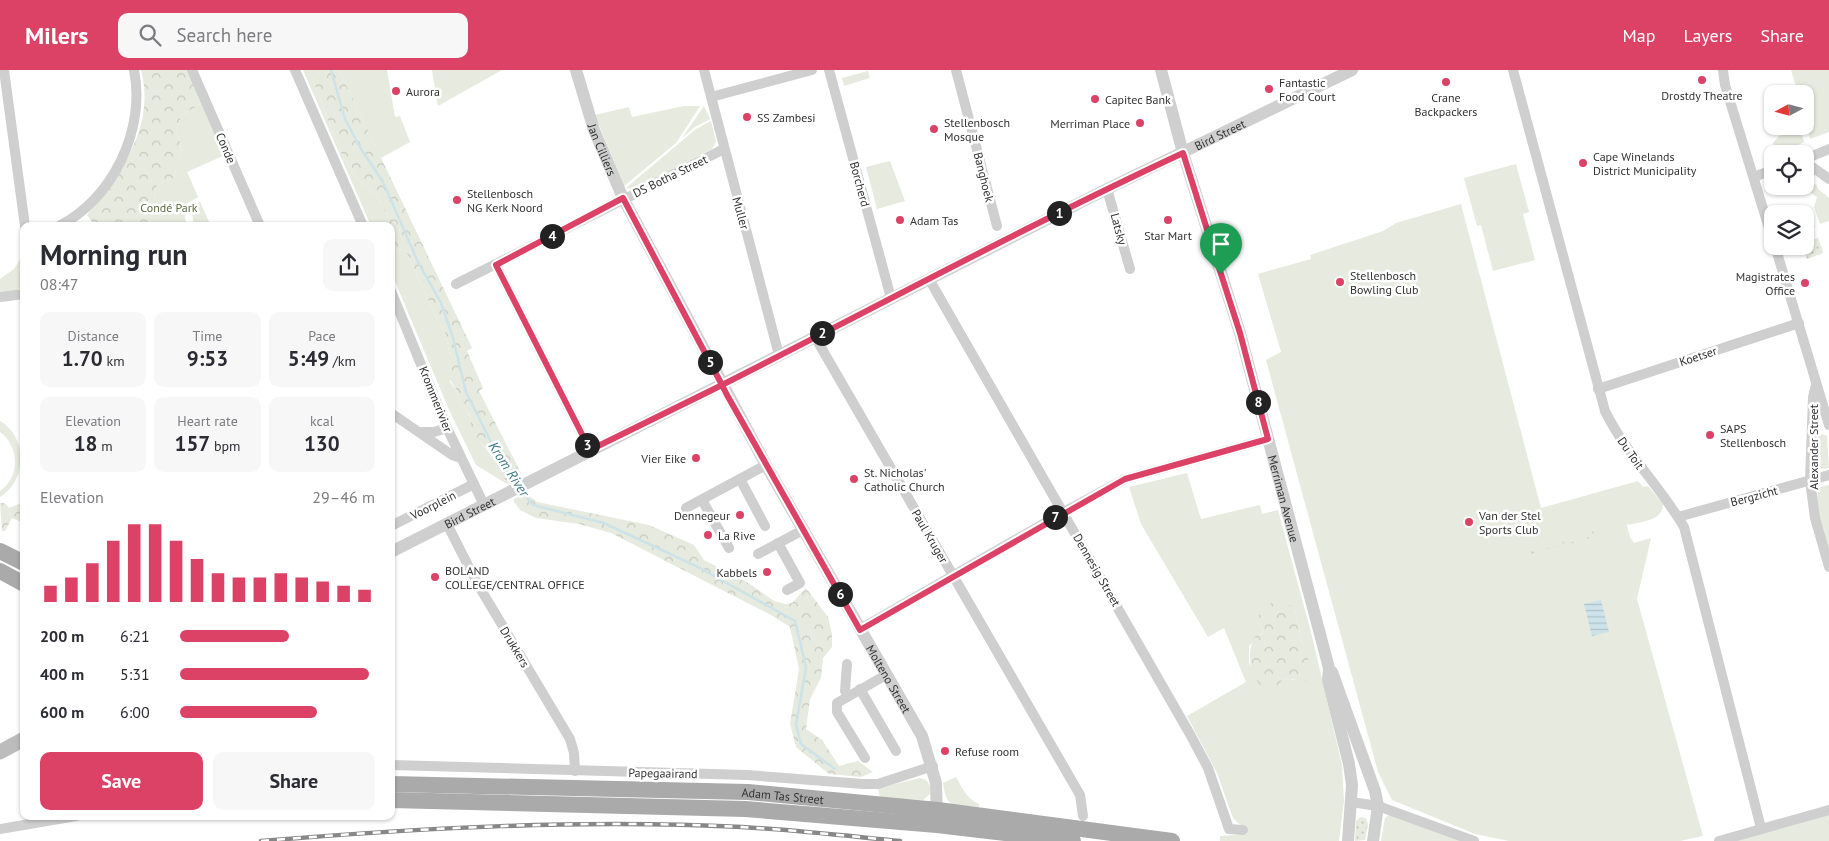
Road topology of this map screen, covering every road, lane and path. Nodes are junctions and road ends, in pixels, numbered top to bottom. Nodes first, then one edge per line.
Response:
1 (4, 70) edge
2 (134, 70) edge
3 (192, 70) edge
4 (295, 70) edge
5 (576, 70) edge
6 (704, 70) edge
7 (812, 70) edge
8 (829, 70) edge
9 (956, 70) edge
10 (1161, 70) edge
11 (1352, 70) edge
12 (1513, 70) edge
13 (1717, 70) edge
14 (1723, 70) edge
15 (1725, 85) junction
16 (3, 90) edge
17 (711, 97) junction
18 (724, 149) junction
19 (1829, 149) edge
20 (1183, 153) junction
21 (1814, 156) edge
22 (1814, 167) edge
23 (1764, 173) edge
24 (1754, 177) junction
25 (1829, 179) edge
26 (1107, 189) junction
27 (623, 198) junction
28 (1764, 211) edge
29 (24, 222) edge
30 (68, 222) edge
31 (258, 222) edge
32 (361, 222) edge
33 (997, 226) dead end
34 (1778, 255) edge
35 (496, 265) junction
36 (1130, 269) dead end
37 (929, 279) junction
38 (456, 284) dead end
39 (20, 294) edge
40 (0, 297) edge
41 (891, 298) junction
42 (395, 301) edge
43 (1799, 323) junction
44 (815, 337) junction
45 (779, 355) junction
46 (722, 385) junction
47 (1598, 389) junction
48 (1821, 396) edge
49 (395, 416) edge
50 (1829, 426) edge
51 (447, 428) junction
52 (1812, 430) junction
53 (419, 432) junction
54 (1268, 439) junction
55 (590, 450) junction
56 (461, 458) junction
57 (766, 465) junction
58 (1829, 475) edge
59 (740, 479) junction
60 (1810, 481) junction
61 (474, 484) junction
62 (702, 500) junction
63 (484, 505) junction
64 (686, 508) dead end
65 (1064, 512) junction
66 (1678, 517) junction
67 (395, 524) edge
68 (448, 524) junction
69 (765, 526) dead end
70 (803, 530) junction
71 (778, 543) junction
72 (729, 548) dead end
73 (395, 550) edge
74 (0, 551) edge
75 (758, 554) dead end
76 (20, 561) edge
77 (1829, 567) edge
78 (0, 571) edge
79 (954, 577) junction
80 (20, 582) edge
81 (788, 590) dead end
82 (860, 630) junction
83 (847, 664) dead end
84 (1329, 668) junction
85 (886, 675) junction
86 (864, 687) junction
87 (848, 696) junction
88 (20, 741) edge
89 (896, 751) dead end
90 (0, 752) edge
91 (865, 758) dead end
92 (395, 765) edge
93 (933, 766) junction
94 (575, 771) junction
95 (395, 784) edge
96 (395, 800) edge
97 (1351, 802) junction
98 (1378, 806) junction
99 (1829, 810) edge
100 (1083, 816) dead end
101 (938, 818) junction
102 (53, 820) edge
103 (1761, 828) junction
104 (0, 829) edge
105 (1243, 830) dead end
106 (1072, 841) edge
107 (1172, 841) edge
108 (1348, 841) edge
109 (1373, 841) edge
110 (1474, 841) edge
111 (1719, 841) edge

1 - 16 street
2 - 30 street
3 - 31 street, Conde
4 - 32 street
5 - 27 street, Jan Cilliers
6 - 17 street, Muller
7 - 17 street
8 - 41 street, Borcherd
9 - 33 street, Banghoek
10 - 20 street, Merriman Avenue
11 - 20 street, Bird Street
12 - 47 street, Du Toit
13 - 15 street
14 - 15 street
15 - 24 street
16 - 29 street
17 - 18 street, Muller
18 - 27 street, DS Botha Street
18 - 45 street, Muller
19 - 21 street
20 - 26 street, Bird Street
20 - 54 street, Merriman Avenue
22 - 25 street
23 - 24 street
24 - 28 street
26 - 36 street, Latsky
26 - 37 street, Bird Street
27 - 35 street, DS Botha Street
27 - 46 street, Jan Cilliers
34 - 43 street, Alexander Street
35 - 38 street, DS Botha Street
35 - 55 street
37 - 41 street, Bird Street
37 - 65 street, Dennesig Street
39 - 40 street
41 - 44 street, Bird Street
42 - 51 street, Krommerivier
43 - 47 street, Koetser
43 - 48 street, Alexander Street
44 - 45 street, Bird Street
44 - 79 street, Paul Kruger
45 - 46 street, Bird Street
46 - 55 street, Bird Street
46 - 57 street, Molteno Street
47 - 66 street, Du Toit
48 - 50 street, Alexander Street
48 - 52 street, Alexander Street
49 - 53 street
50 - 52 street
51 - 53 street
51 - 56 street, Krommerivier
52 - 60 street, Alexander Street
53 - 56 street
54 - 65 street
54 - 84 street, Merriman Avenue
55 - 63 street, Bird Street
56 - 61 street, Krommerivier
57 - 59 street
57 - 70 street, Molteno Street
58 - 60 street, Bergzicht
59 - 62 street
59 - 69 street
60 - 66 street, Bergzicht
60 - 77 street, Alexander Street
61 - 63 street, Krommerivier
61 - 67 street, Voorplein
62 - 64 street
62 - 72 street
63 - 68 street, Bird Street
65 - 79 street
65 - 105 street, Dennesig Street
66 - 103 street, Du Toit
68 - 73 street, Bird Street
68 - 94 street, Drukkers
70 - 71 street
70 - 82 street, Molteno Street
71 - 75 street
71 - 81 street
74 - 76 main road
78 - 80 main road
79 - 82 street
79 - 100 street, Paul Kruger
82 - 85 street, Molteno Street
83 - 87 street
84 - 97 street, Merriman Avenue
84 - 98 street, Merriman Avenue
85 - 86 street
85 - 93 street, Molteno Street
86 - 87 street
86 - 89 street
87 - 91 street
88 - 90 main road
92 - 94 street, Papegaairand
93 - 94 street, Papegaairand
93 - 101 street, Molteno Street
95 - 101 main road, Adam Tas Street
96 - 101 main road, Adam Tas Street
97 - 98 street
97 - 108 street, Merriman Avenue
98 - 109 street, Merriman Avenue
98 - 110 street
99 - 103 street
101 - 106 main road, Adam Tas Street
101 - 107 main road, Adam Tas Street
102 - 104 street
103 - 111 street

